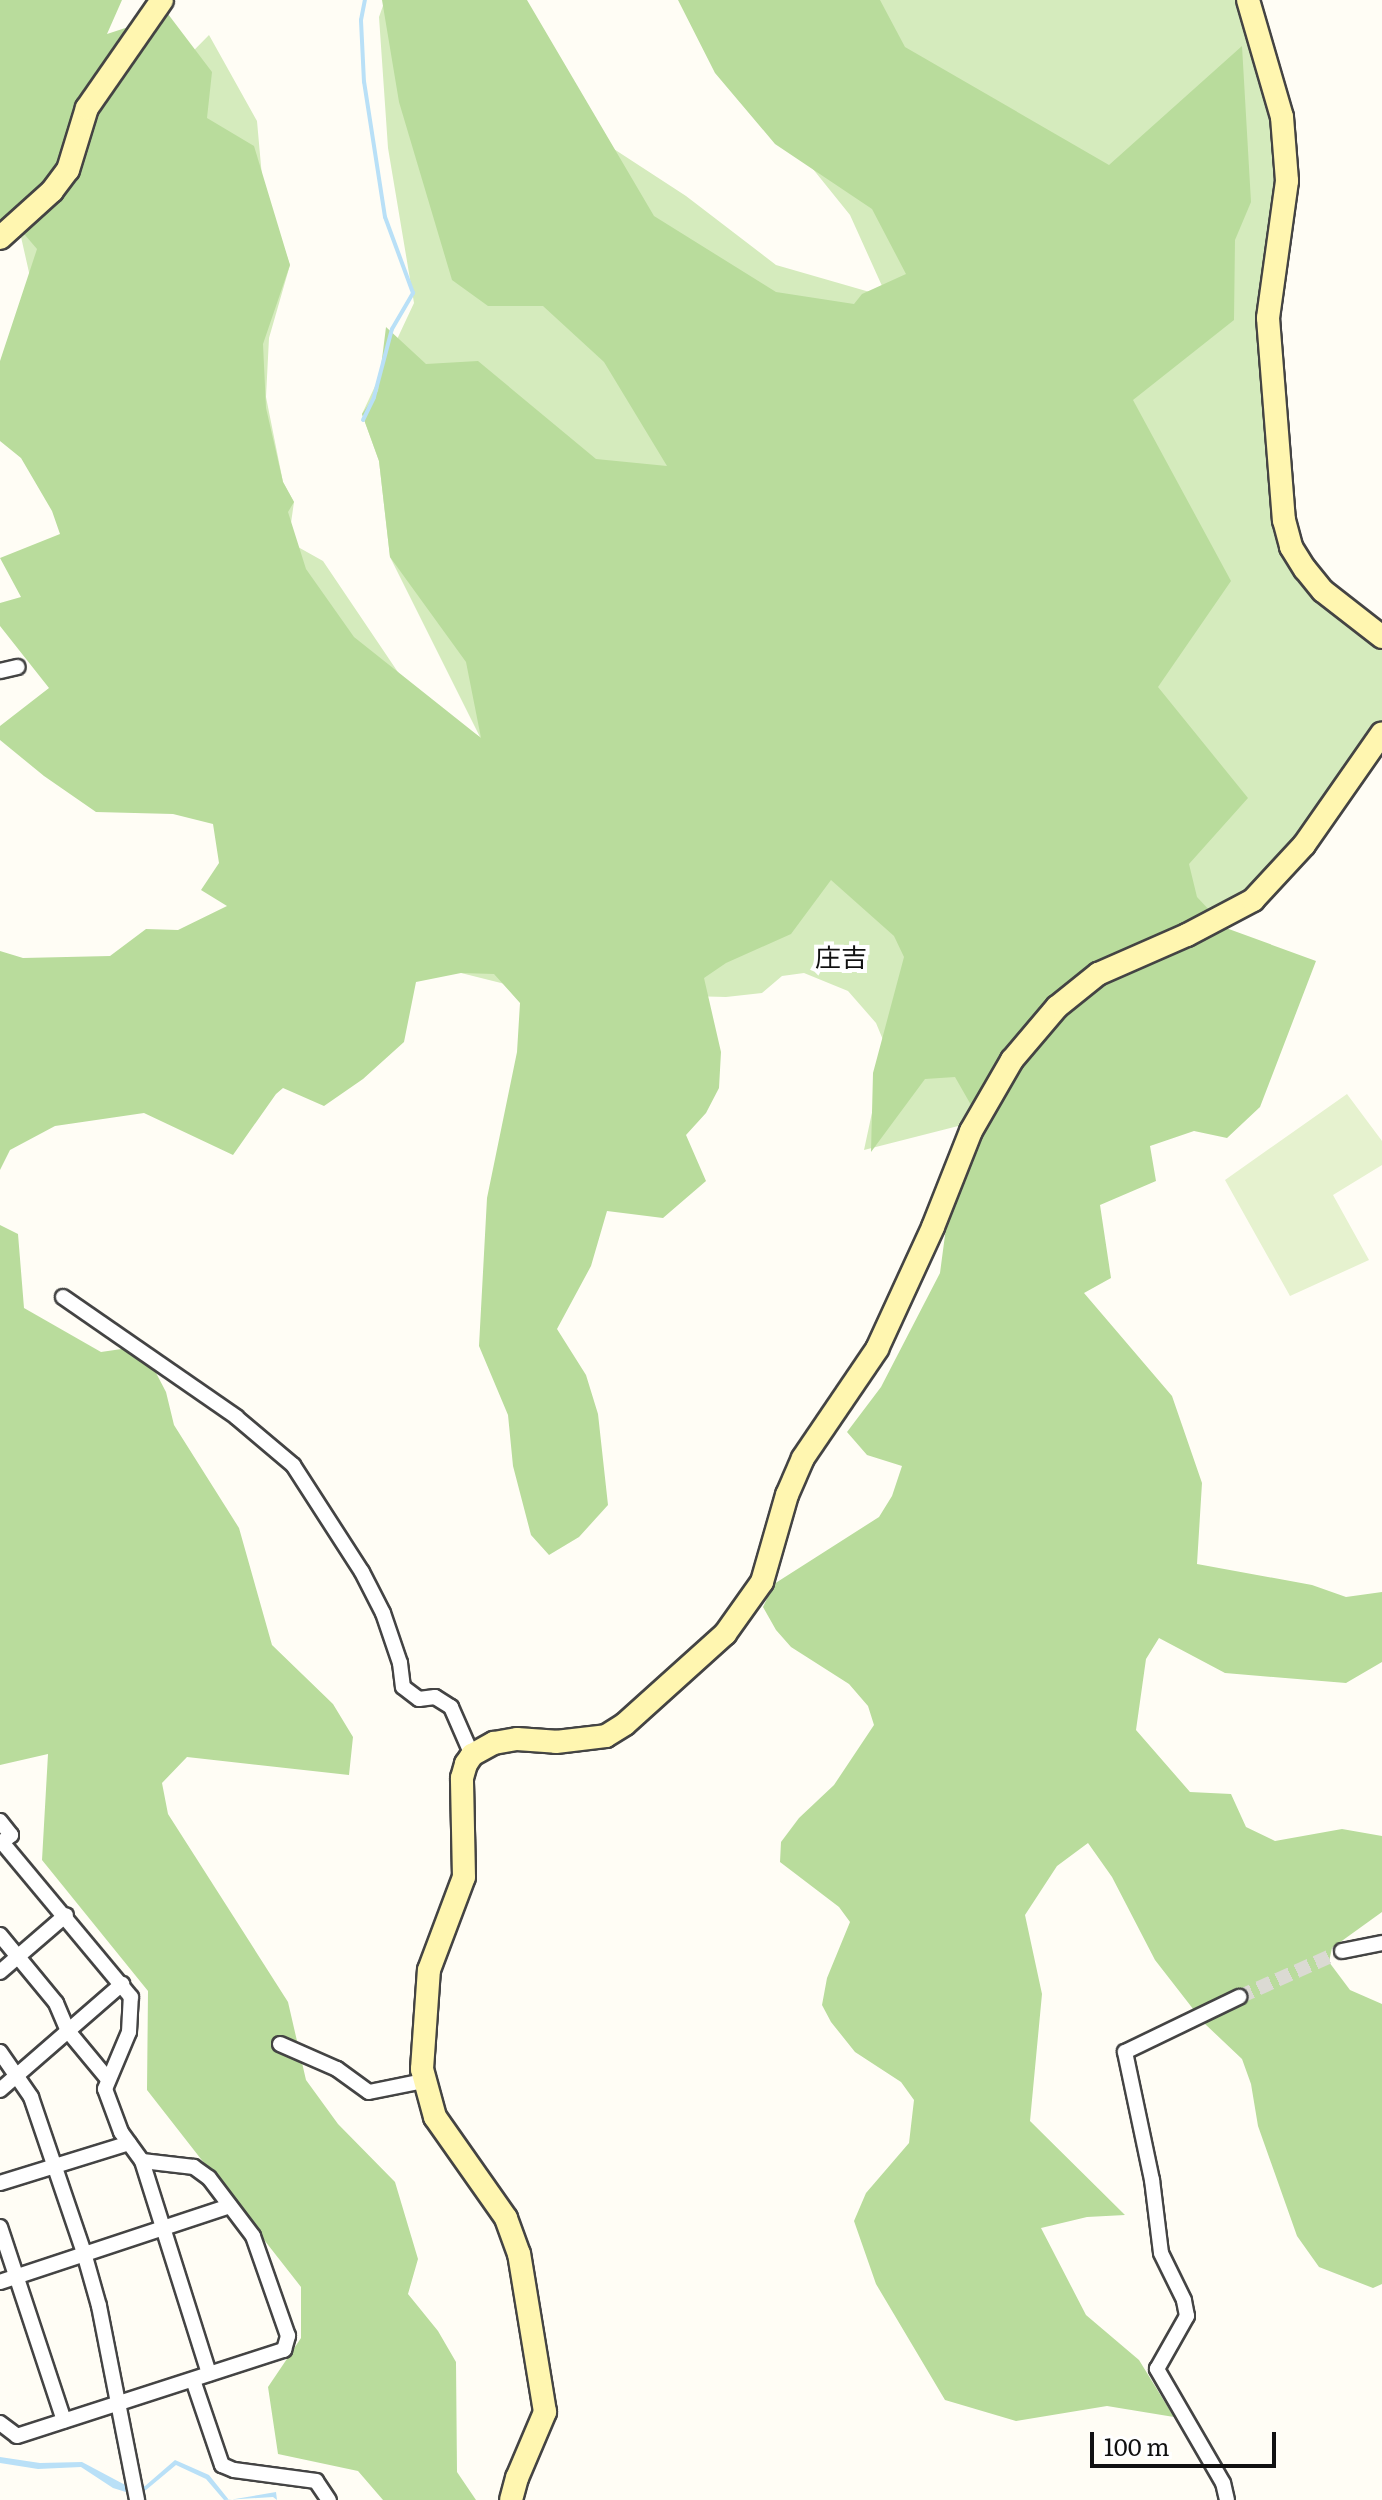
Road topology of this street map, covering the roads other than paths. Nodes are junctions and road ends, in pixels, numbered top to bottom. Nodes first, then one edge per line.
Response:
1 (162, 0) edge
2 (1248, 0) edge
3 (0, 238) edge
4 (1382, 637) edge
5 (18, 667) dead end
6 (0, 671) edge
7 (1382, 733) edge
8 (63, 1297) dead end
9 (472, 1755) junction
10 (0, 1821) edge
11 (1, 1843) edge
12 (66, 1915) junction
13 (0, 1935) edge
14 (1382, 1943) edge
15 (1342, 1951) tunnel mouth
16 (18, 1957) junction
17 (0, 1972) edge
18 (122, 1984) junction
19 (1239, 1997) tunnel mouth
20 (68, 2031) junction
21 (280, 2044) dead end
22 (0, 2052) edge
23 (18, 2075) junction
24 (107, 2078) junction
25 (423, 2081) junction
26 (0, 2090) edge
27 (129, 2143) junction
28 (142, 2161) junction
29 (55, 2166) junction
30 (0, 2183) edge
31 (230, 2206) junction
32 (0, 2227) edge
33 (162, 2229) junction
34 (84, 2253) junction
35 (16, 2277) junction
36 (0, 2282) edge
37 (209, 2374) junction
38 (193, 2380) junction
39 (119, 2404) junction
40 (64, 2421) junction
41 (0, 2423) edge
42 (137, 2500) edge
43 (329, 2500) edge
44 (511, 2500) edge
45 (1227, 2500) edge

1 - 3 street
2 - 4 street
5 - 6 street
7 - 9 street
8 - 9 street
9 - 25 street
10 - 11 street
11 - 12 street
12 - 16 street
12 - 18 street
13 - 16 street
14 - 15 street
16 - 17 street
16 - 20 street
18 - 20 street
18 - 24 street
19 - 45 street
20 - 23 street
20 - 24 street
21 - 25 street
22 - 23 street
23 - 26 street
23 - 29 street
24 - 27 street
25 - 44 street
27 - 28 street
27 - 29 street
28 - 31 street
28 - 33 street
29 - 30 street
29 - 34 street
31 - 33 street
31 - 37 street
32 - 35 street
33 - 34 street
33 - 37 street
34 - 35 street
34 - 39 street
35 - 36 street
35 - 40 street
37 - 38 street
38 - 39 street
38 - 43 street
39 - 40 street
39 - 42 street
40 - 41 street

